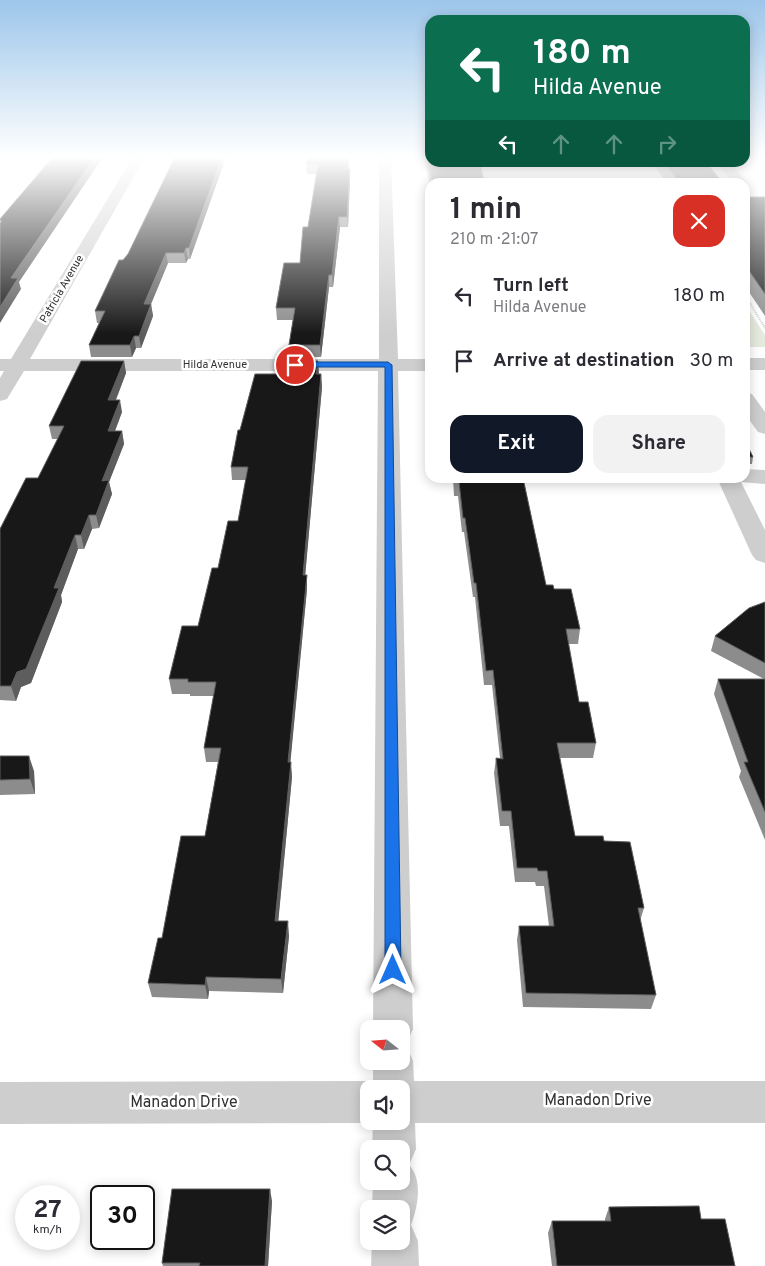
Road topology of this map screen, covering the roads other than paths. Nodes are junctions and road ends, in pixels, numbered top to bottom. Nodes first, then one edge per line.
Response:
1 (101, 216) edge
2 (386, 216) edge
3 (750, 364) edge
4 (765, 364) edge
5 (9, 365) edge
6 (388, 365) junction
7 (425, 365) edge
8 (0, 395) edge
9 (750, 406) edge
10 (765, 428) edge
11 (750, 476) edge
12 (765, 477) edge
13 (730, 483) edge
14 (765, 555) edge
15 (393, 1020) edge
16 (360, 1102) edge
17 (410, 1102) edge
18 (765, 1102) edge
19 (0, 1103) edge
20 (395, 1250) edge
21 (395, 1266) edge

1 - 5 street, Patricia Avenue
2 - 6 street
3 - 4 street
5 - 6 street, Hilda Avenue
5 - 8 street, Patricia Avenue
6 - 7 street, Hilda Avenue
6 - 15 street
9 - 10 street
11 - 12 street
13 - 14 street
16 - 19 street, Manadon Drive
17 - 18 street, Manadon Drive
20 - 21 street

